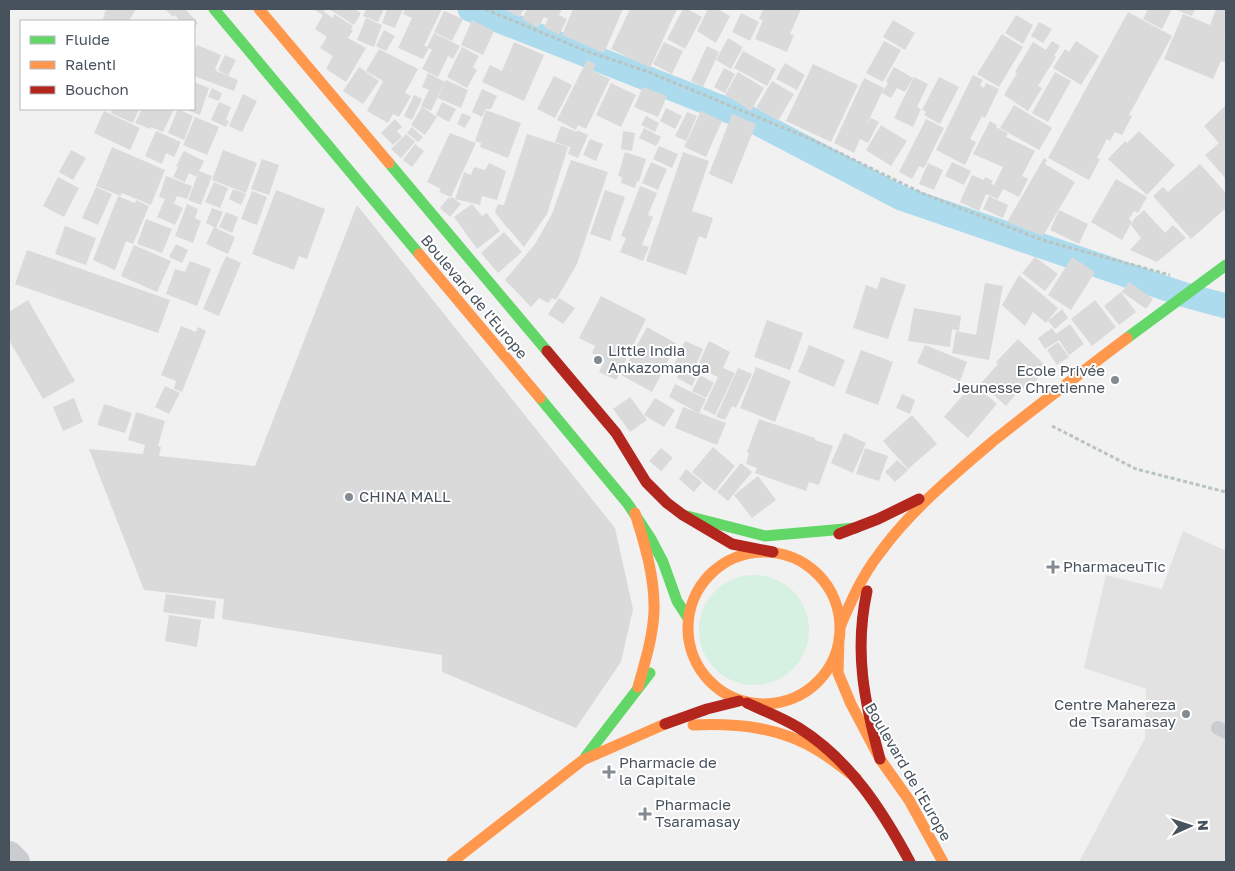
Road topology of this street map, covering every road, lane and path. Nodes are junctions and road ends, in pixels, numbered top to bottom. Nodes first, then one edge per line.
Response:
1 (214, 9) edge
2 (259, 9) edge
3 (485, 9) edge
4 (1226, 265) edge
5 (1202, 283) junction
6 (1027, 414) junction
7 (934, 492) junction
8 (1226, 492) edge
9 (635, 513) junction
10 (683, 514) junction
11 (856, 528) junction
12 (810, 544) dead end
13 (795, 548) dead end
14 (776, 552) junction
15 (876, 557) junction
16 (688, 621) junction
17 (840, 633) junction
18 (676, 637) dead end
19 (659, 660) dead end
20 (638, 687) junction
21 (743, 702) junction
22 (654, 728) junction
23 (880, 759) junction
24 (583, 760) junction
25 (856, 778) junction
26 (9, 855) edge
27 (16, 862) edge
28 (452, 862) edge
29 (910, 862) edge
30 (943, 862) edge

1 - 9 main road, Boulevard de l'Europe
2 - 10 main road, Boulevard de l'Europe
3 - 5 path
4 - 5 main road
5 - 6 main road
6 - 7 main road
6 - 8 path
7 - 11 main road
7 - 15 main road
9 - 16 main road, Boulevard de l'Europe
9 - 20 main road
10 - 11 main road
10 - 14 main road, Boulevard de l'Europe
11 - 12 main road
13 - 14 main road
14 - 16 main road
14 - 17 main road
15 - 17 main road
15 - 23 main road
16 - 18 main road
16 - 21 main road
17 - 21 main road
17 - 23 main road, Boulevard de l'Europe
19 - 20 main road
20 - 24 main road
21 - 22 main road
21 - 25 main road
22 - 24 main road
22 - 25 main road
23 - 30 main road, Boulevard de l'Europe
24 - 28 main road
25 - 29 main road
26 - 27 street

